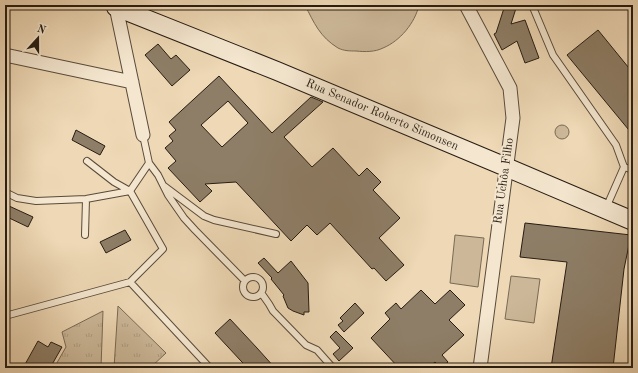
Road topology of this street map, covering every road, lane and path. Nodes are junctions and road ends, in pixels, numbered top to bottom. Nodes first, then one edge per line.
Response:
1 (466, 5) edge
2 (532, 5) edge
3 (122, 11) edge
4 (5, 54) edge
5 (132, 82) junction
6 (143, 135) joint
7 (87, 161) dead end
8 (149, 163) junction
9 (506, 167) junction
10 (624, 168) junction
11 (633, 170) edge
12 (163, 185) junction
13 (130, 191) junction
14 (5, 192) edge
15 (86, 199) junction
16 (606, 210) junction
17 (633, 221) edge
18 (276, 234) dead end
19 (85, 235) dead end
20 (245, 281) junction
21 (130, 282) junction
22 (262, 294) junction
23 (5, 316) edge
24 (210, 368) edge
25 (333, 368) edge
26 (480, 368) edge

1 - 9 street, Rua Uchôa Filho
2 - 10 lane
3 - 5 street
3 - 9 street, Rua Senador Roberto Simonsen
4 - 5 street
5 - 6 street
6 - 8 lane
7 - 13 lane
8 - 12 lane
8 - 13 lane
9 - 16 street, Rua Senador Roberto Simonsen
9 - 26 street, Rua Uchôa Filho
10 - 11 lane
10 - 16 lane
12 - 18 lane
12 - 20 lane
13 - 15 lane
13 - 21 lane
14 - 15 lane
15 - 19 lane
16 - 17 street, Rua Senador Roberto Simonsen
20 - 22 lane
20 - 22 lane
21 - 23 lane
21 - 24 lane
22 - 25 lane

